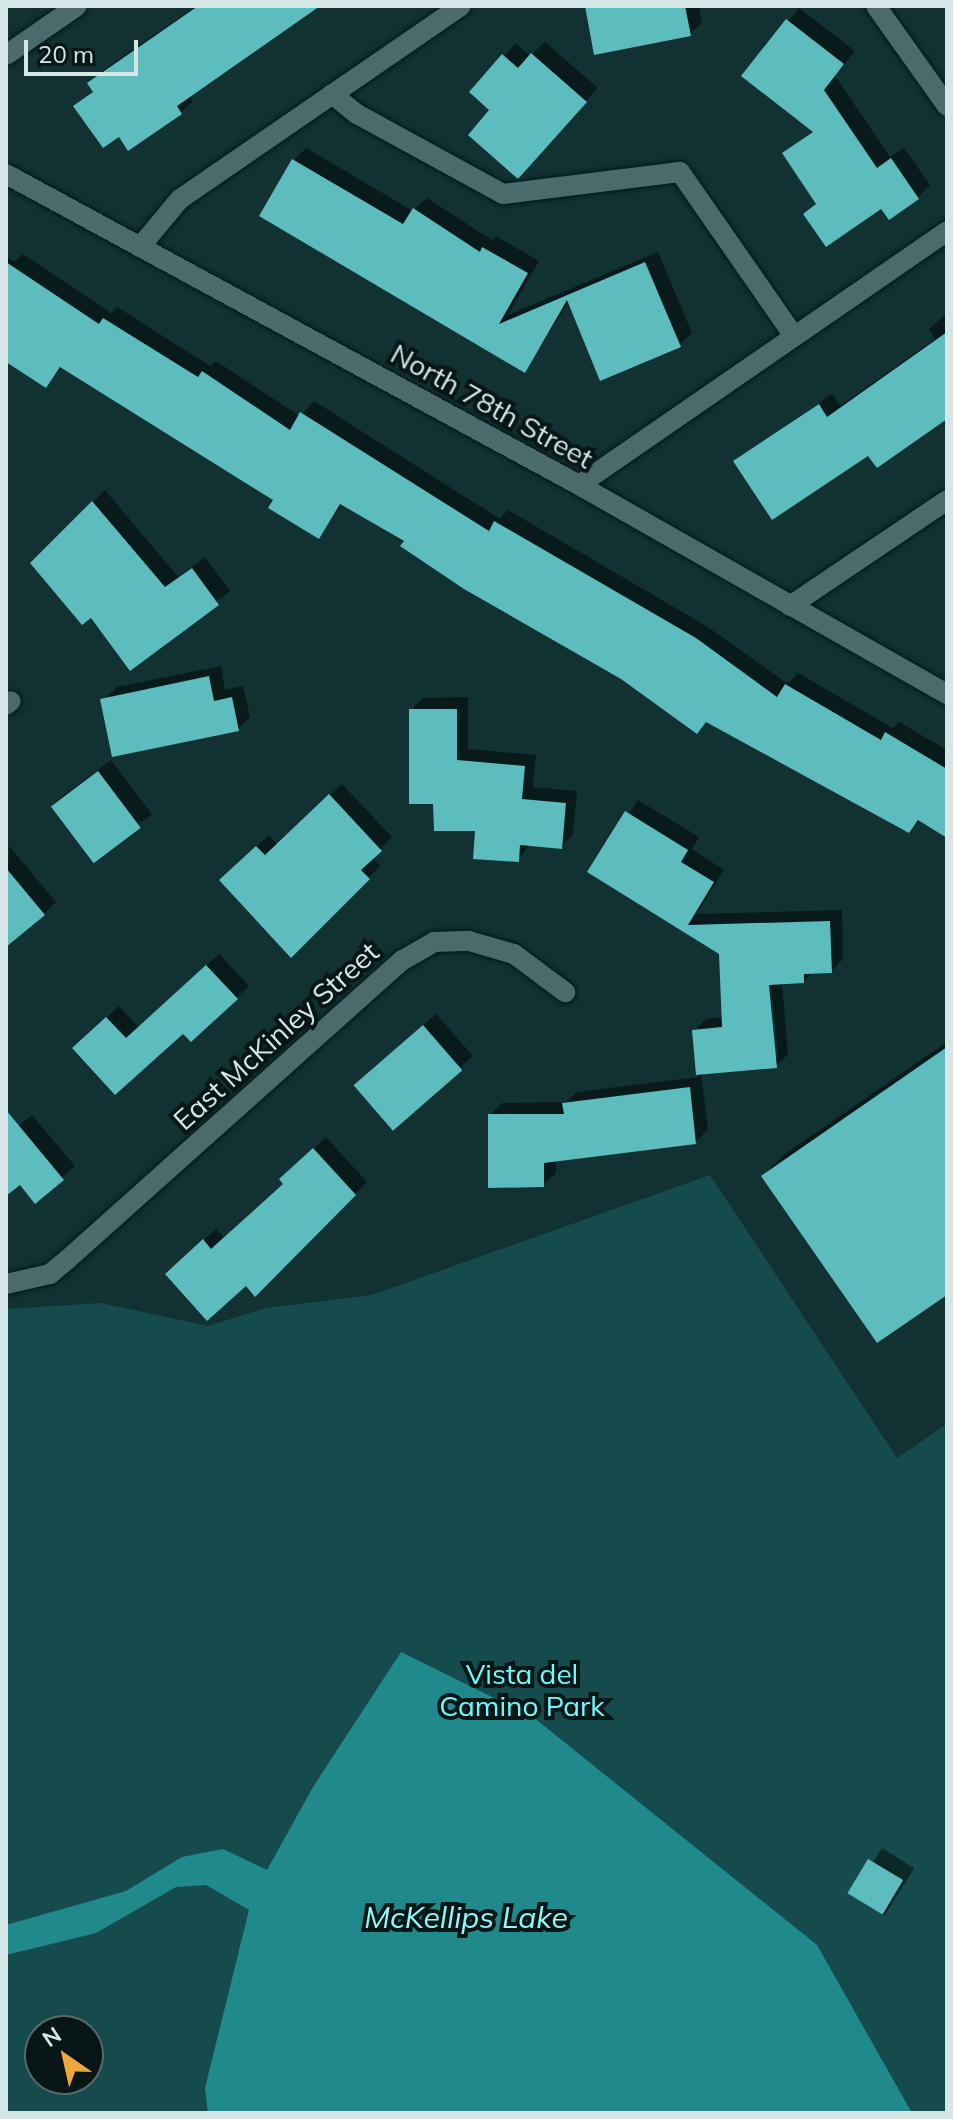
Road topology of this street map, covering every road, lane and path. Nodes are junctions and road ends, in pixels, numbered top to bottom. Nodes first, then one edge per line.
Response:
1 (77, 6) edge
2 (461, 6) edge
3 (876, 6) edge
4 (6, 55) edge
5 (332, 94) junction
6 (947, 106) edge
7 (6, 174) edge
8 (947, 231) edge
9 (140, 247) junction
10 (794, 336) junction
11 (579, 485) junction
12 (947, 500) edge
13 (790, 606) junction
14 (947, 694) edge
15 (565, 992) dead end
16 (6, 1284) edge

1 - 4 street
2 - 5 street
3 - 6 street
5 - 9 street
5 - 10 street
7 - 9 street, North 78th Street
8 - 10 street
9 - 11 street, North 78th Street
10 - 11 street
11 - 13 street, North 78th Street
12 - 13 street
13 - 14 street, North 78th Street
15 - 16 street, East McKinley Street

